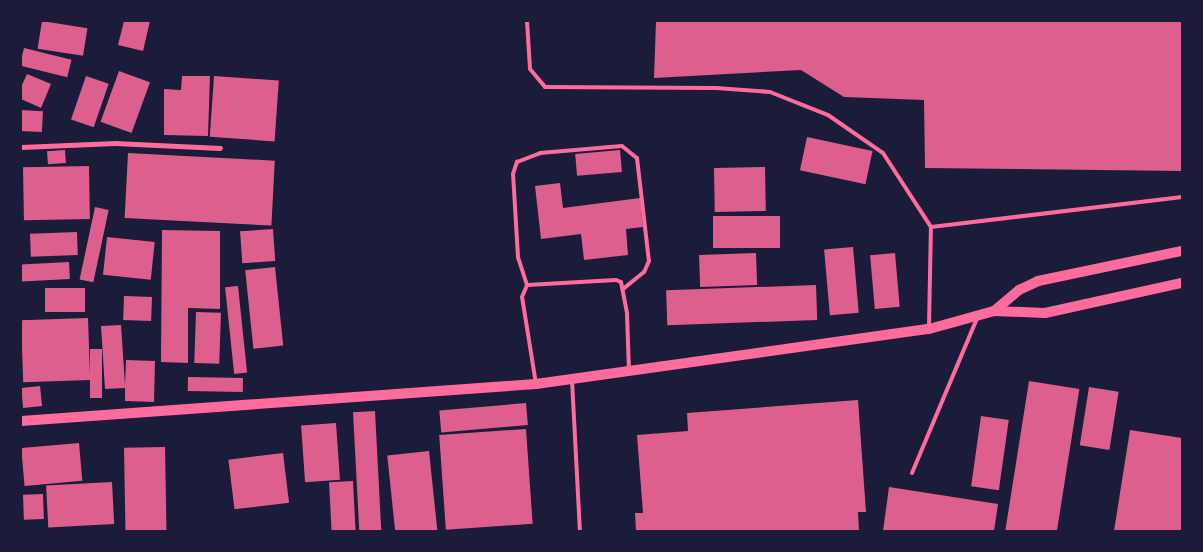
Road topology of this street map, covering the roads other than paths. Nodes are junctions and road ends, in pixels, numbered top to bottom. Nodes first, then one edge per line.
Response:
1 (527, 21) edge
2 (21, 147) edge
3 (220, 148) dead end
4 (1182, 197) edge
5 (931, 227) junction
6 (1182, 251) edge
7 (1182, 283) edge
8 (527, 285) junction
9 (624, 288) junction
10 (994, 311) junction
11 (978, 315) junction
12 (929, 329) junction
13 (629, 372) junction
14 (572, 380) junction
15 (536, 384) junction
16 (21, 421) edge
17 (912, 473) dead end
18 (580, 531) edge

1 - 5 lane
2 - 3 street
4 - 5 lane
5 - 12 lane
6 - 10 main road
7 - 10 main road
8 - 9 lane
8 - 9 lane
8 - 15 lane
9 - 13 lane
10 - 11 main road
11 - 12 main road
11 - 17 lane
12 - 13 main road
13 - 14 main road
14 - 15 main road
14 - 18 lane
15 - 16 main road

